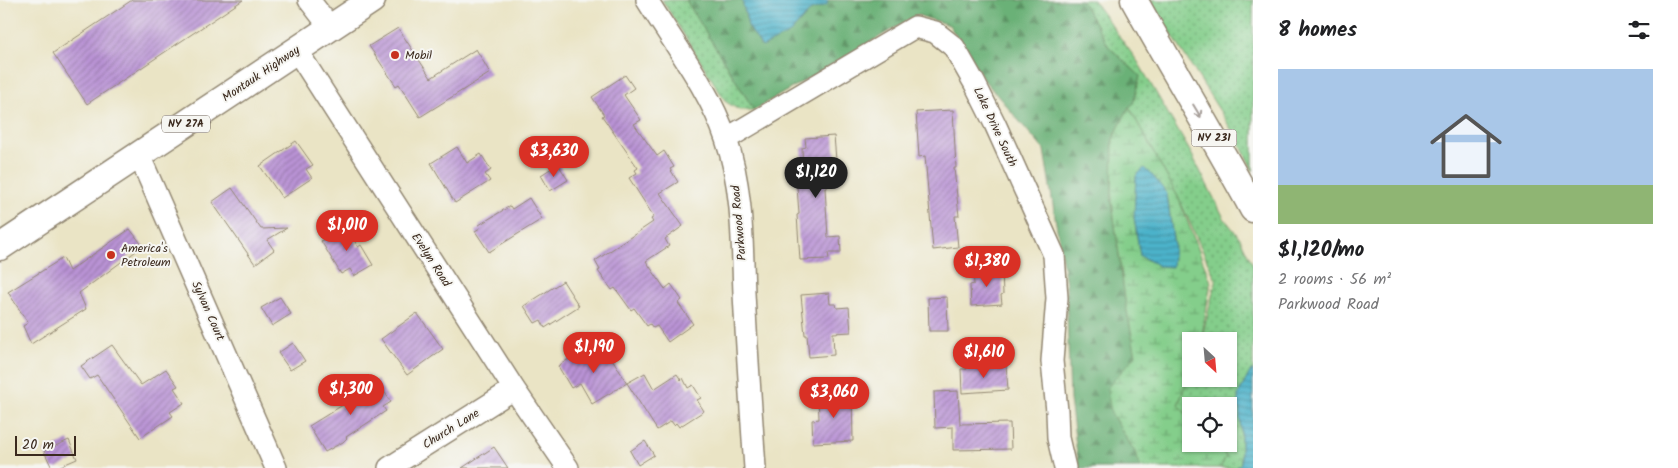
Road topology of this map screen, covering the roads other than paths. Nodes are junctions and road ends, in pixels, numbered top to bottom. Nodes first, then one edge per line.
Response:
1 (309, 0) edge
2 (372, 0) edge
3 (647, 0) edge
4 (1121, 0) edge
5 (1134, 0) edge
6 (330, 28) junction
7 (296, 51) junction
8 (1172, 69) junction
9 (726, 139) junction
10 (139, 155) junction
11 (1253, 209) edge
12 (0, 248) edge
13 (514, 389) junction
14 (276, 468) edge
15 (389, 468) edge
16 (568, 468) edge
17 (755, 468) edge
18 (1065, 468) edge

1 - 6 street
2 - 6 main road, Montauk Highway / NY 27A
3 - 9 street, Parkwood Road
4 - 8 main road
5 - 8 main road
6 - 7 main road, Montauk Highway / NY 27A
7 - 10 main road, Montauk Highway / NY 27A
7 - 13 street, Evelyn Road
8 -> 11 main road, NY 231
9 - 17 street, Parkwood Road
9 - 18 street, Lake Drive South
10 - 12 main road, Montauk Highway / NY 27A
10 - 14 street, Sylvan Court
13 - 15 street, Church Lane
13 - 16 street, Evelyn Road

